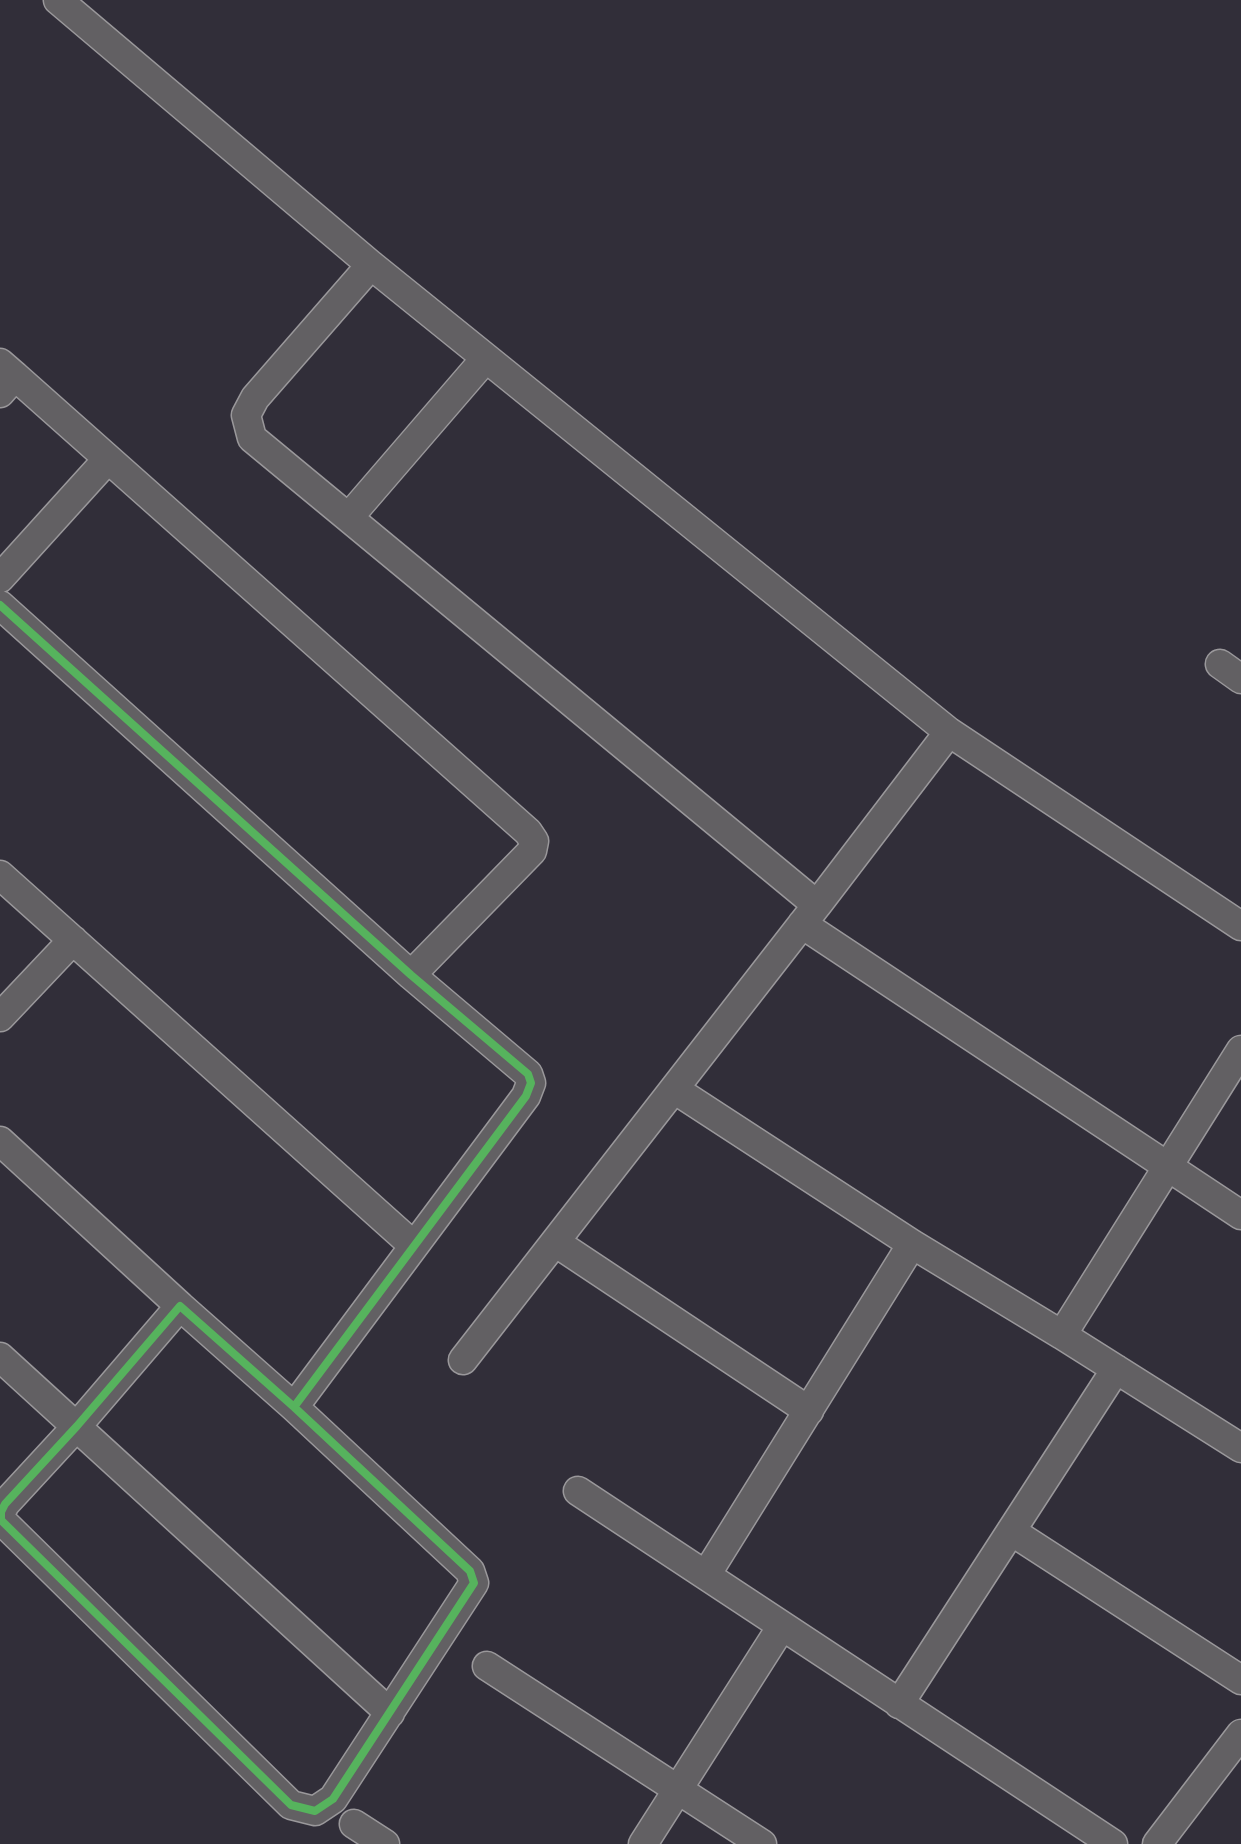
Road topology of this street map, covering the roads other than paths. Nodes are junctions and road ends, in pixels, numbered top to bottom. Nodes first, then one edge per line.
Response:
1 (58, 0) edge
2 (370, 265) junction
3 (486, 358) junction
4 (5, 377) edge
5 (107, 460) junction
6 (349, 517) junction
7 (0, 578) edge
8 (0, 605) edge
9 (949, 732) junction
10 (0, 875) edge
11 (810, 914) junction
12 (1240, 924) edge
13 (73, 940) junction
14 (411, 975) junction
15 (0, 1017) edge
16 (1241, 1050) edge
17 (674, 1088) junction
18 (0, 1141) edge
19 (1166, 1167) junction
20 (1241, 1215) edge
21 (555, 1242) junction
22 (912, 1244) junction
23 (414, 1246) junction
24 (180, 1306) junction
25 (1062, 1335) junction
26 (0, 1357) edge
27 (463, 1360) dead end
28 (1116, 1369) junction
29 (294, 1407) junction
30 (809, 1411) junction
31 (77, 1426) junction
32 (1241, 1448) edge
33 (578, 1491) dead end
34 (1011, 1531) junction
35 (706, 1575) junction
36 (782, 1626) junction
37 (487, 1666) dead end
38 (1241, 1680) edge
39 (899, 1704) junction
40 (390, 1713) junction
41 (1241, 1734) edge
42 (678, 1789) junction
43 (354, 1824) dead end
44 (385, 1844) edge
45 (643, 1844) edge
46 (762, 1844) edge
47 (1113, 1844) edge
48 (1157, 1844) edge

1 - 2 street
2 - 3 street
2 - 6 street
3 - 6 street
3 - 9 street
4 - 5 street
5 - 7 street
5 - 14 street
6 - 11 street
8 - 14 street
9 - 11 street
9 - 12 street
10 - 13 street
11 - 17 street
11 - 19 street
13 - 15 street
13 - 23 street
14 - 23 street
16 - 19 street
17 - 21 street
17 - 22 street
18 - 24 street
19 - 20 street
19 - 25 street
21 - 27 street
21 - 30 street
22 - 25 street
22 - 30 street
23 - 29 street
24 - 29 street
24 - 31 street
25 - 28 street
26 - 31 street
28 - 32 street
28 - 34 street
29 - 40 street
30 - 35 street
31 - 40 street
31 - 40 street
33 - 35 street
34 - 38 street
34 - 39 street
35 - 36 street
36 - 39 street
36 - 42 street
37 - 42 street
39 - 47 street
41 - 48 street
42 - 45 street
42 - 46 street
43 - 44 street

